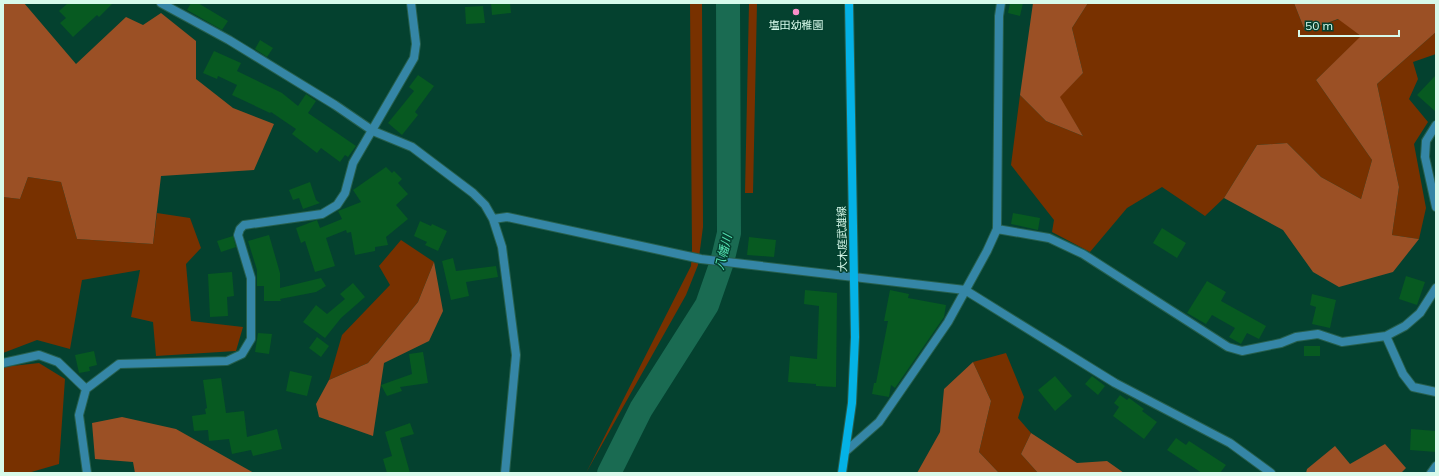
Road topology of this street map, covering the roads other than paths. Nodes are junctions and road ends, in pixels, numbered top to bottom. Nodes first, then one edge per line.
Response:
1 (161, 3) edge
2 (410, 3) edge
3 (849, 3) edge
4 (1001, 3) edge
5 (1436, 125) edge
6 (373, 131) junction
7 (1436, 208) edge
8 (493, 219) junction
9 (996, 228) junction
10 (854, 278) junction
11 (1436, 288) edge
12 (966, 290) junction
13 (1386, 336) junction
14 (3, 363) edge
15 (86, 389) junction
16 (1436, 392) edge
17 (846, 450) junction
18 (1436, 466) edge
19 (87, 473) edge
20 (505, 473) edge
21 (842, 473) edge
22 (1271, 473) edge
23 (1431, 473) edge

1 - 6 street
2 - 6 street
3 - 10 main road, 大木庭武雄線
4 - 9 street
5 - 7 street
6 - 8 street
6 - 15 street
8 - 10 street
8 - 20 street
9 - 12 street
9 - 13 street
10 - 12 street
10 - 17 main road, 大木庭武雄線
11 - 13 street
12 - 17 street
12 - 22 street
13 - 16 street
14 - 15 street
15 - 19 street
17 - 21 main road, 大木庭武雄線
18 - 23 street

